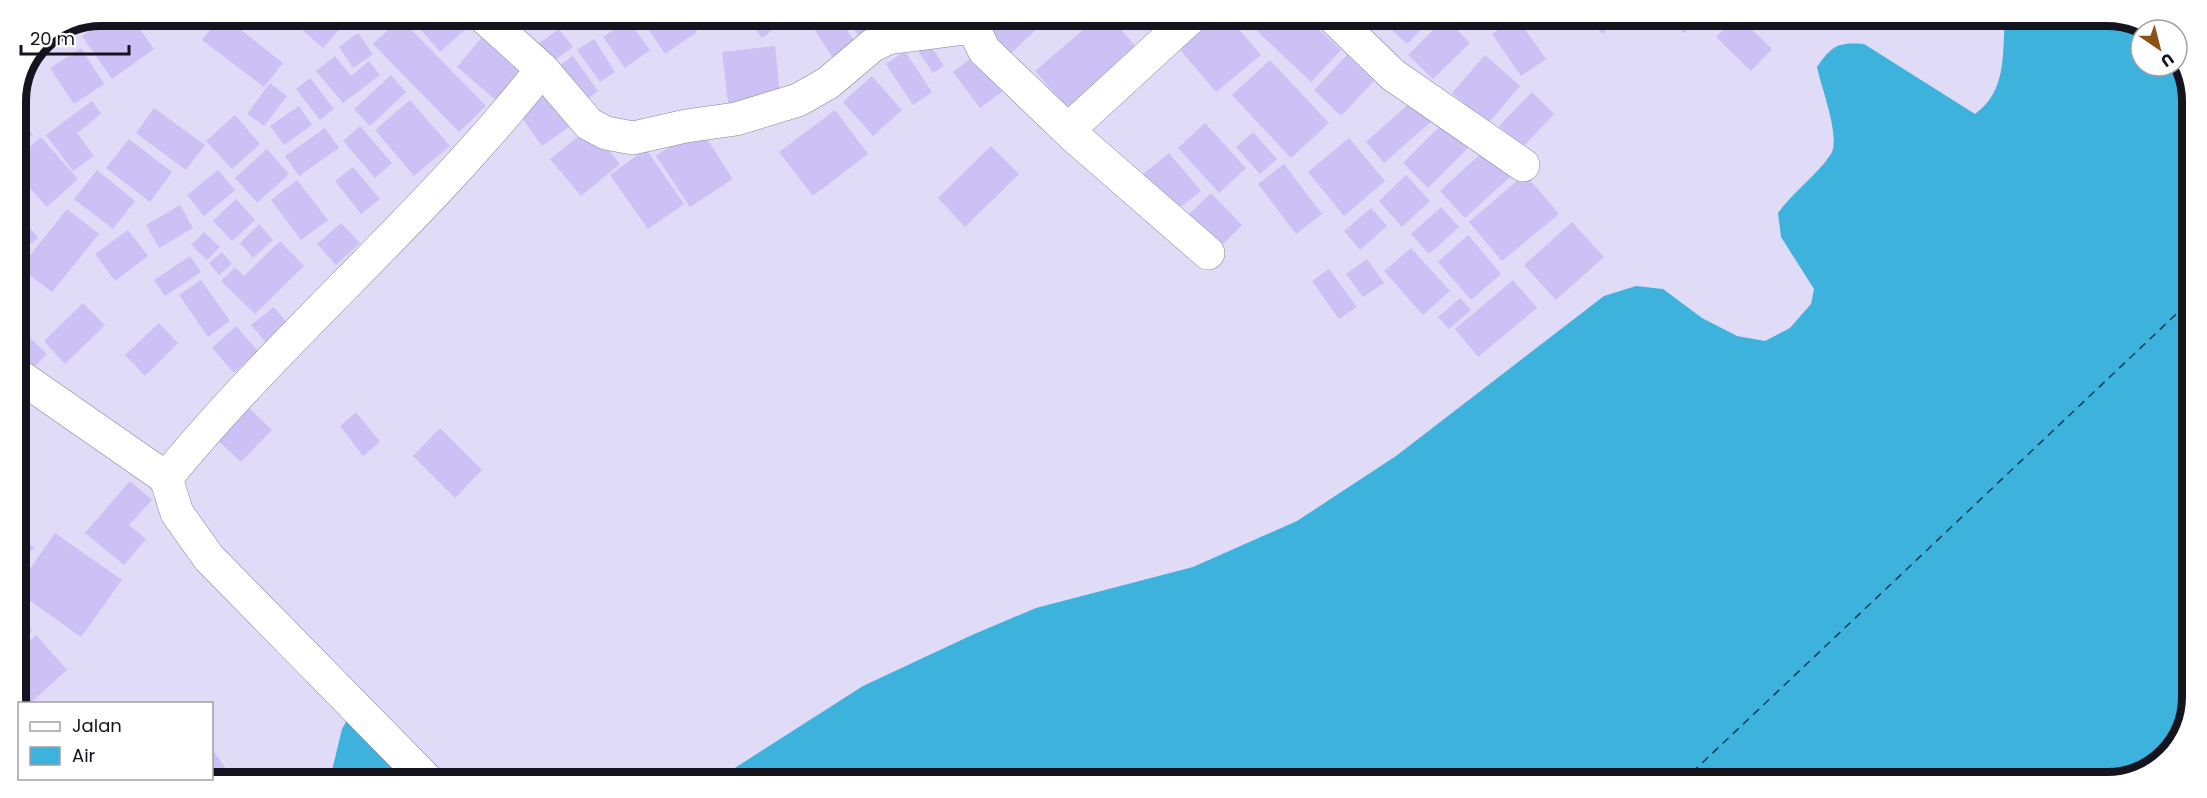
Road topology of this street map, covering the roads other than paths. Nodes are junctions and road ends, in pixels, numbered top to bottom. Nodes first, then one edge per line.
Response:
1 (494, 26) edge
2 (954, 26) edge
3 (977, 26) edge
4 (1182, 26) edge
5 (1342, 26) edge
6 (542, 69) junction
7 (1068, 130) junction
8 (1523, 165) dead end
9 (1208, 253) dead end
10 (26, 381) edge
11 (166, 478) junction
12 (419, 772) edge

1 - 6 street
2 - 6 street
3 - 7 street
4 - 7 street
5 - 8 street
6 - 11 street
7 - 9 street
10 - 11 street
11 - 12 street

